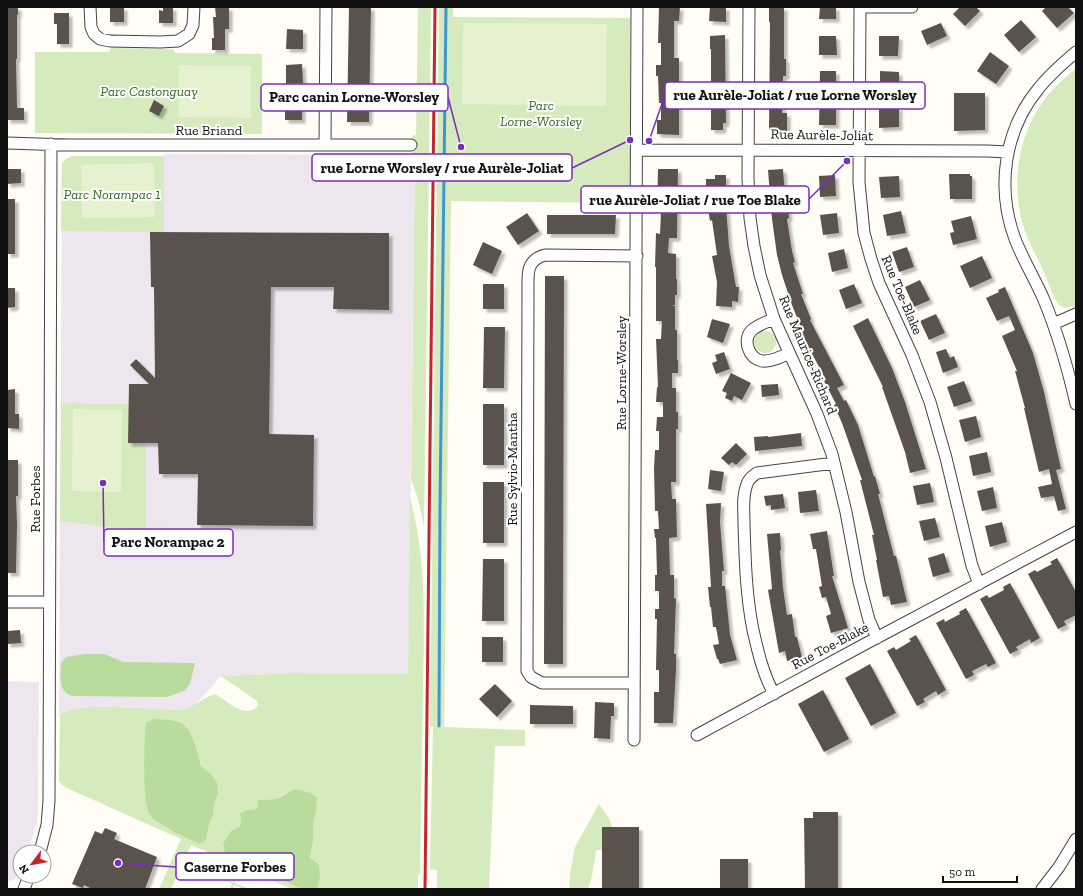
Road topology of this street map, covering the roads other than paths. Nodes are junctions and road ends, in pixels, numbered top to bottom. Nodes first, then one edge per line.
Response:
1 (90, 7) edge
2 (194, 7) edge
3 (326, 7) edge
4 (637, 7) edge
5 (748, 7) edge
6 (860, 7) edge
7 (912, 7) edge
8 (1076, 52) edge
9 (7, 143) edge
10 (51, 144) junction
11 (325, 145) junction
12 (411, 145) dead end
13 (637, 150) junction
14 (748, 150) junction
15 (859, 150) junction
16 (1008, 152) junction
17 (637, 256) junction
18 (1076, 314) edge
19 (774, 319) junction
20 (1053, 324) junction
21 (789, 353) junction
22 (1076, 404) edge
23 (834, 463) junction
24 (1076, 532) edge
25 (979, 584) junction
26 (7, 602) edge
27 (49, 602) junction
28 (877, 638) junction
29 (634, 683) junction
30 (774, 694) junction
31 (697, 735) dead end
32 (634, 740) dead end
33 (1076, 839) edge
34 (42, 844) edge
35 (1042, 889) edge

1 - 2 street
3 - 11 street
4 - 13 street, Rue Lorne-Worsley
5 - 14 street, Rue Maurice-Richard
6 - 7 street
6 - 15 street, Rue Toe-Blake
8 - 16 street
9 - 10 street, Rue Briand
10 - 11 street, Rue Briand
10 - 27 street, Rue Forbes
11 - 12 street, Rue Briand
13 - 14 street, Rue Aurèle-Joliat
13 - 17 street, Rue Lorne-Worsley
14 - 15 street, Rue Aurèle-Joliat
14 - 19 street, Rue Maurice-Richard
15 - 16 street, Rue Aurèle-Joliat
15 - 25 street, Rue Toe-Blake
16 - 20 street
17 - 29 street, Rue Lorne-Worsley
17 - 29 street, Rue Sylvio-Mantha
18 - 20 street
19 - 21 street, Rue Maurice-Richard
19 - 21 street
20 - 22 street
21 - 23 street, Rue Maurice-Richard
23 - 28 street, Rue Maurice-Richard
23 - 30 street
24 - 25 street, Rue Toe-Blake
25 - 28 street, Rue Toe-Blake
26 - 27 street
27 - 34 street, Rue Forbes
28 - 30 street, Rue Toe-Blake
29 - 32 street, Rue Lorne-Worsley
30 - 31 street, Rue Toe-Blake
33 - 35 street

